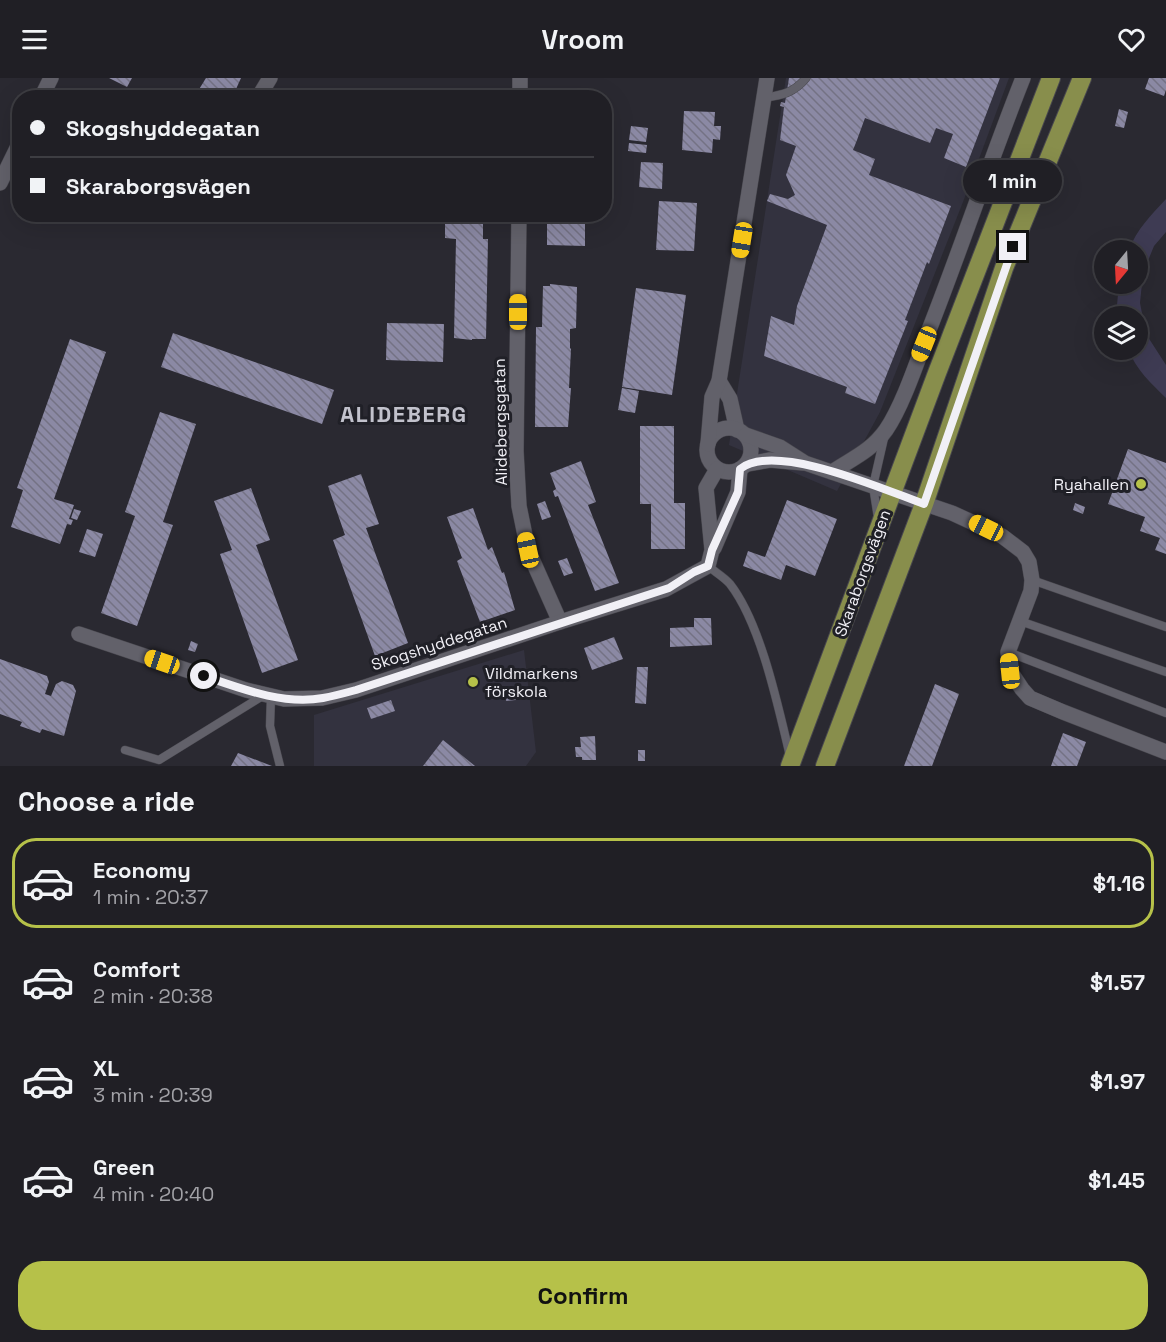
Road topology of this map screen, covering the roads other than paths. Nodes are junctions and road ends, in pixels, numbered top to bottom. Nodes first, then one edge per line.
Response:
1 (767, 78) edge
2 (806, 78) edge
3 (1023, 78) edge
4 (1051, 78) edge
5 (1082, 78) edge
6 (764, 98) junction
7 (12, 158) edge
8 (0, 183) edge
9 (519, 222) edge
10 (720, 381) junction
11 (887, 428) junction
12 (742, 432) junction
13 (708, 444) junction
14 (805, 463) junction
15 (743, 467) junction
16 (717, 468) junction
17 (832, 472) junction
18 (873, 486) junction
19 (892, 492) junction
20 (924, 504) junction
21 (880, 525) junction
22 (712, 550) junction
23 (708, 566) junction
24 (1032, 580) junction
25 (1020, 621) junction
26 (560, 622) junction
27 (1166, 627) edge
28 (79, 634) dead end
29 (1008, 652) junction
30 (1166, 672) edge
31 (268, 695) junction
32 (1166, 713) edge
33 (125, 750) dead end
34 (1166, 752) edge
35 (791, 764) edge
36 (280, 766) edge
37 (825, 766) edge

1 - 6 street
2 - 6 lane
3 - 11 street
4 - 19 main road, Skaraborgsvägen
5 - 20 main road, Skaraborgsvägen
6 - 10 street
7 - 8 street
9 - 26 street, Alidebergsgatan
10 - 12 street
10 - 13 street
11 - 17 street
11 - 18 lane
12 - 13 street
12 - 14 street
12 - 15 street
13 - 16 street
14 - 15 street
14 - 17 street
15 - 16 street
15 - 22 street
16 - 22 street
17 - 18 street
18 - 19 street
18 - 21 lane
19 - 20 street
19 - 21 main road, Skaraborgsvägen
20 - 24 street
20 - 37 main road, Skaraborgsvägen
21 - 35 main road, Skaraborgsvägen
22 - 23 street
23 - 26 street, Skogshyddegatan
23 - 35 lane
24 - 25 street
24 - 27 lane
25 - 29 street
25 - 30 lane
26 - 31 street, Skogshyddegatan
28 - 31 street, Skogshyddegatan
29 - 32 lane
29 - 34 street
31 - 33 lane
31 - 36 lane

